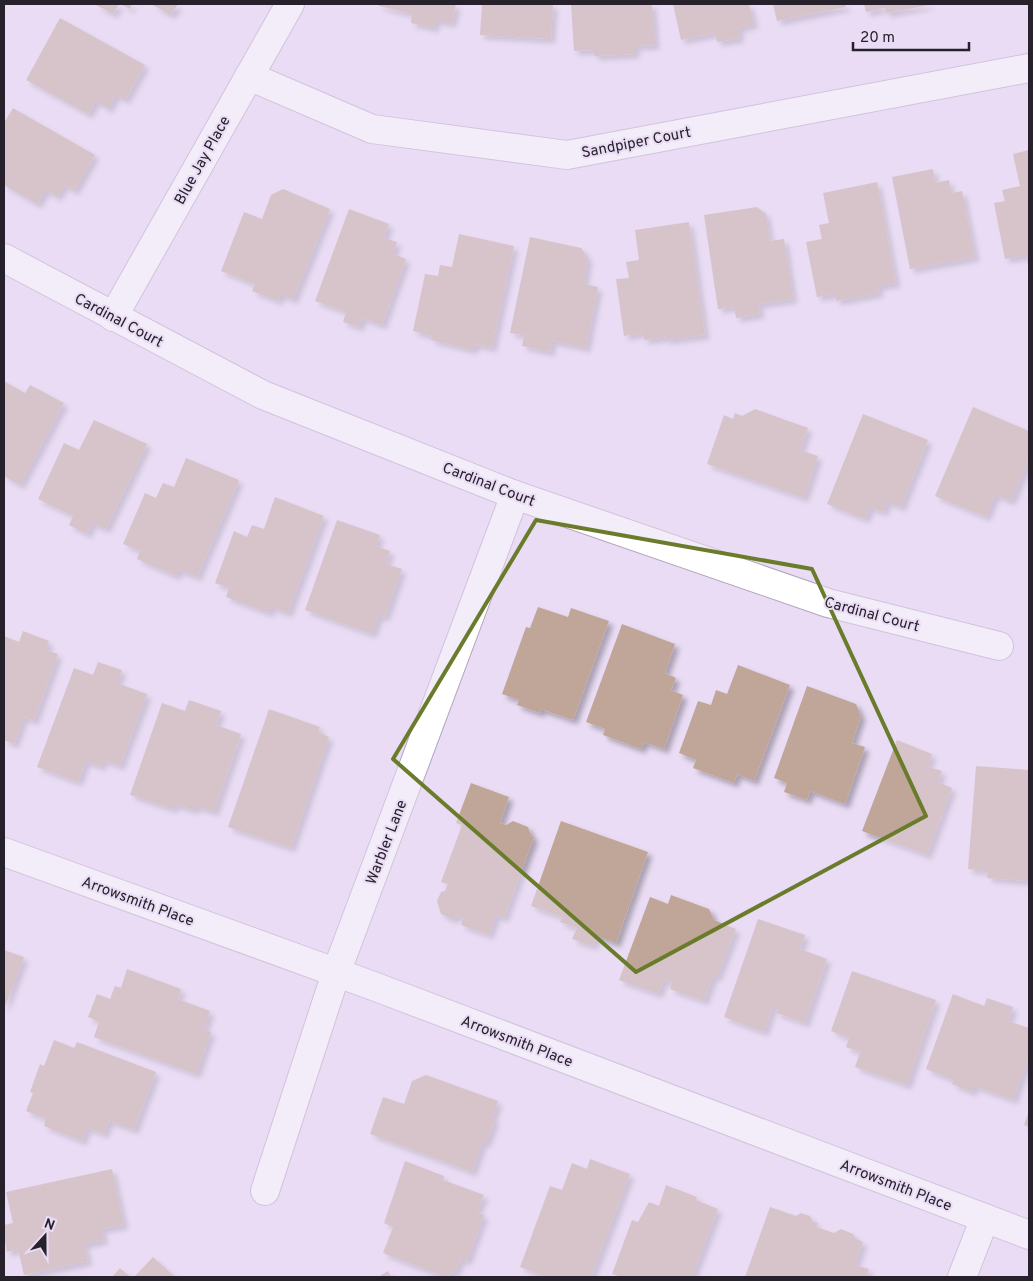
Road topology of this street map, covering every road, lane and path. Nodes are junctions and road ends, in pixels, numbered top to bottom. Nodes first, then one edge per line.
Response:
1 (290, 4) edge
2 (1029, 68) edge
3 (249, 76) junction
4 (4, 258) edge
5 (113, 317) junction
6 (515, 496) junction
7 (999, 646) dead end
8 (4, 852) edge
9 (336, 973) junction
10 (265, 1192) dead end
11 (985, 1218) junction
12 (1029, 1235) edge
13 (962, 1277) edge

1 - 3 street, Blue Jay Place
2 - 3 street, Sandpiper Court
3 - 5 street, Blue Jay Place
4 - 5 street, Cardinal Court
5 - 6 street, Cardinal Court
6 - 7 street, Cardinal Court
6 - 9 street, Warbler Lane
8 - 9 street, Arrowsmith Place
9 - 10 street, Warbler Lane
9 - 11 street, Arrowsmith Place
11 - 12 street, Arrowsmith Place
11 - 13 street

